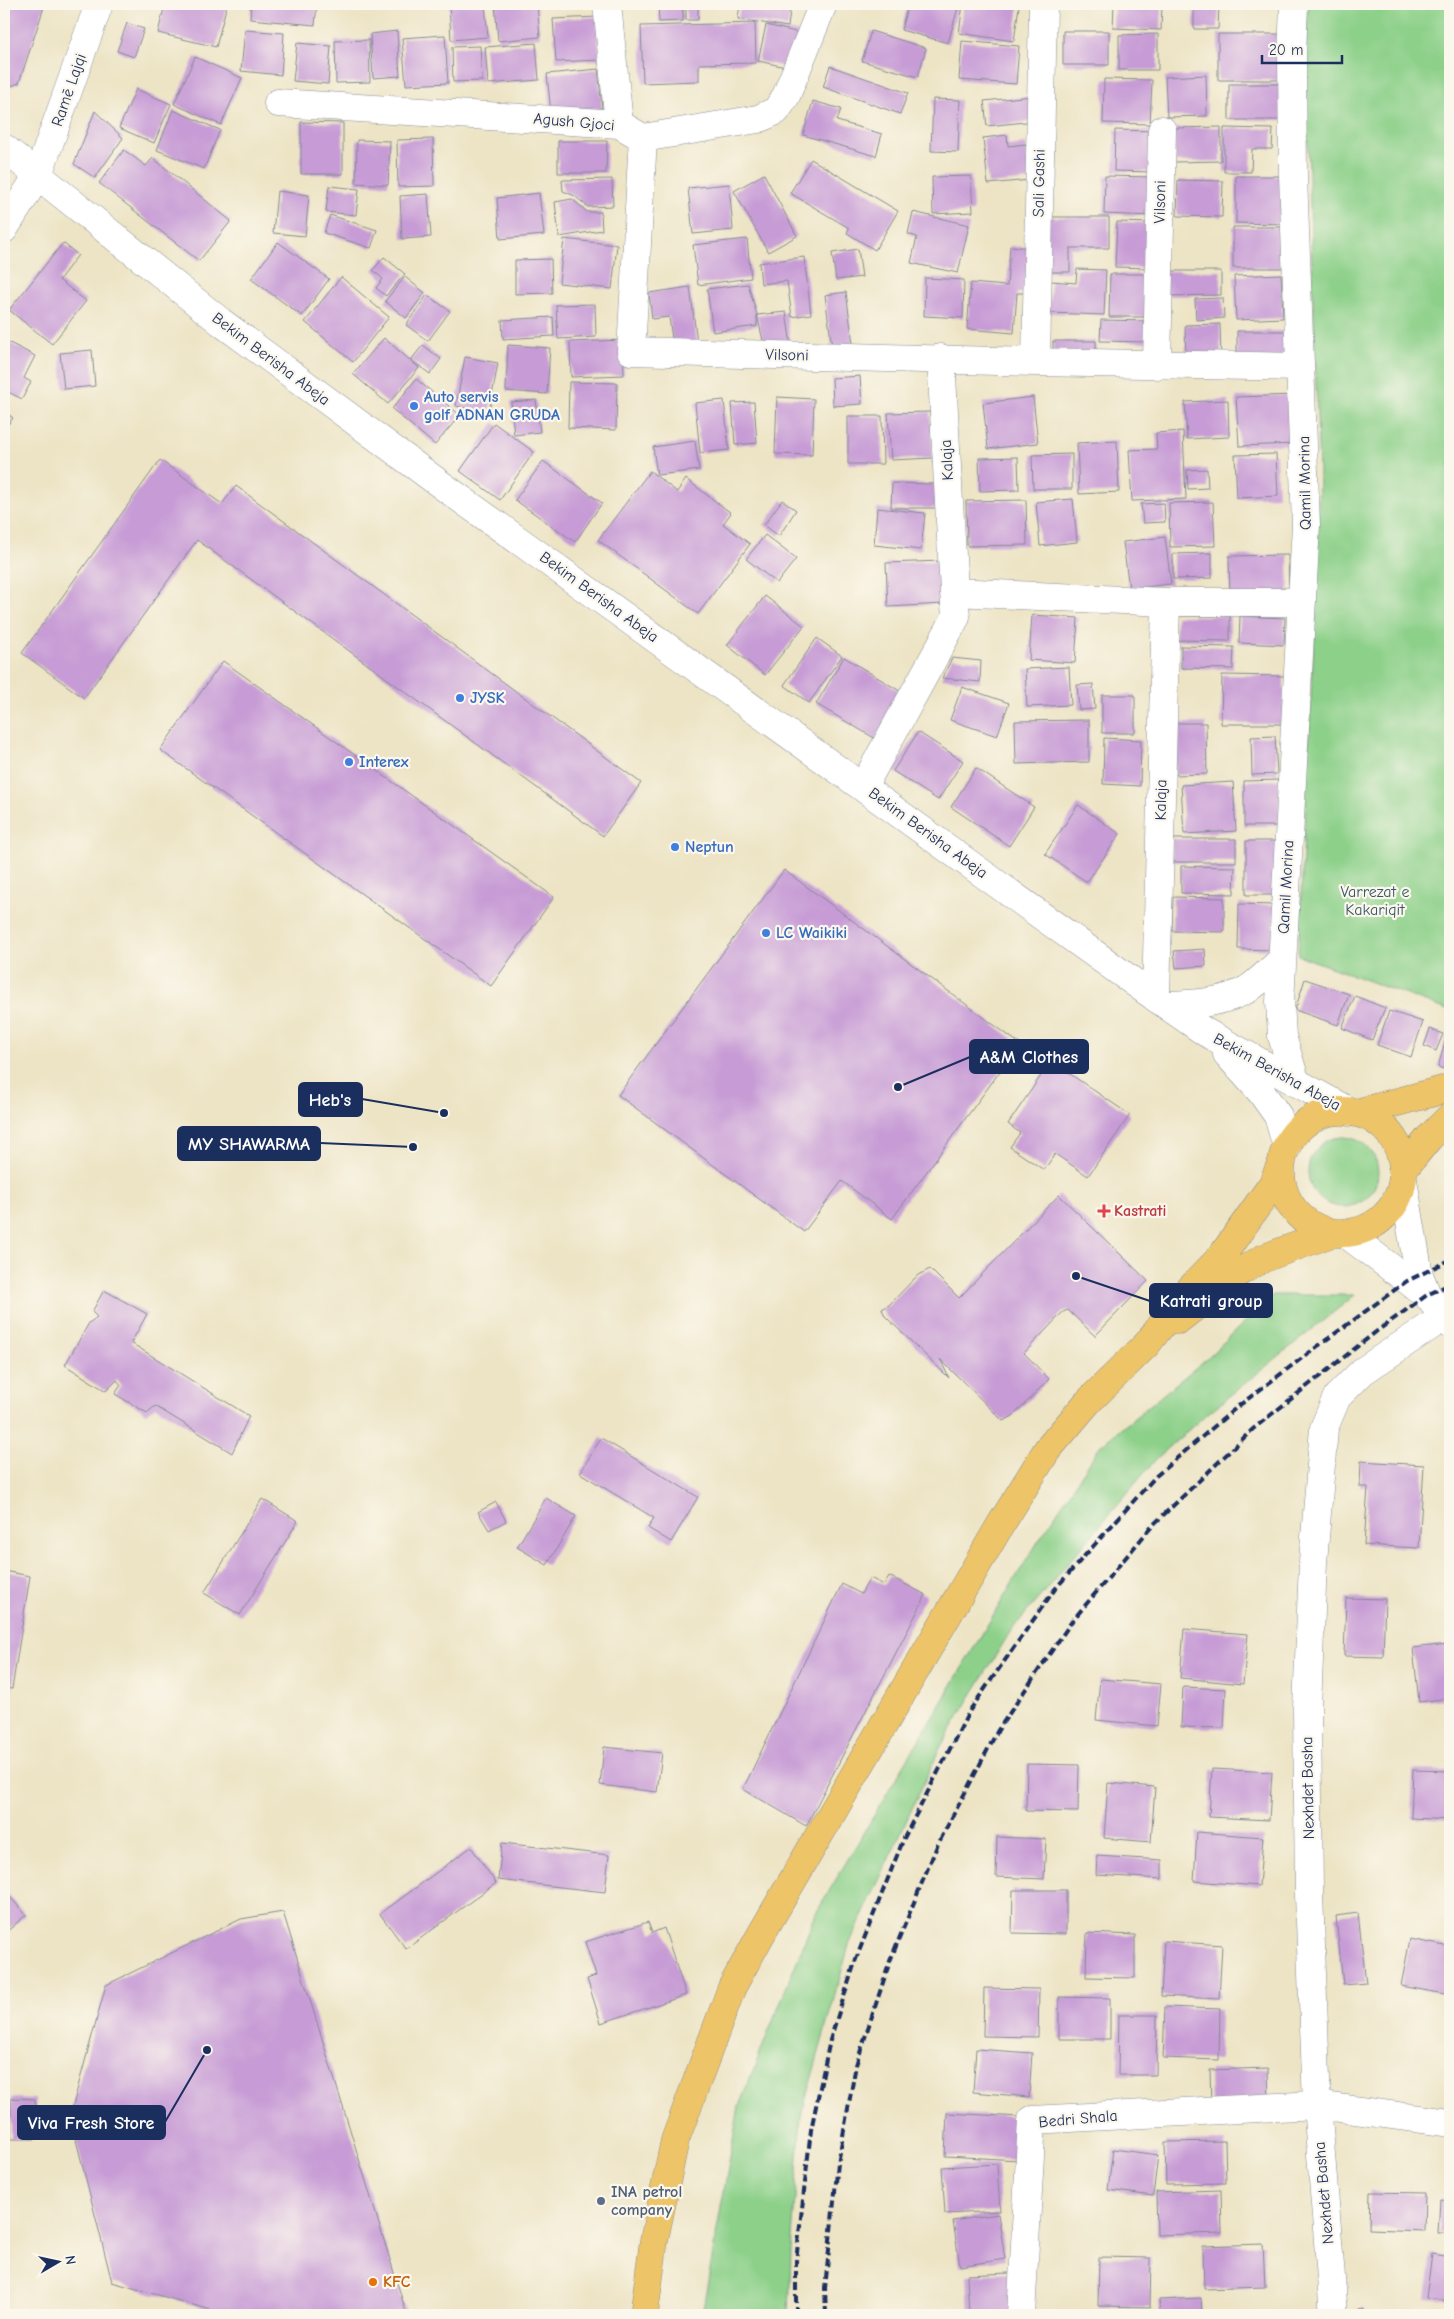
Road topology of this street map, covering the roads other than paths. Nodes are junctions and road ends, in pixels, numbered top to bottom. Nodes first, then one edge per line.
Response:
1 (99, 4) edge
2 (607, 4) edge
3 (823, 4) edge
4 (1043, 4) edge
5 (1294, 4) edge
6 (278, 102) dead end
7 (619, 124) junction
8 (1162, 130) dead end
9 (643, 138) junction
10 (4, 148) edge
11 (38, 175) junction
12 (4, 229) edge
13 (941, 358) junction
14 (1036, 362) junction
15 (1157, 365) junction
16 (1300, 367) junction
17 (954, 592) junction
18 (1166, 602) junction
19 (1302, 602) junction
20 (863, 786) junction
21 (1281, 961) junction
22 (1162, 1002) junction
23 (1204, 1032) junction
24 (1296, 1083) junction
25 (1450, 1088) edge
26 (1353, 1113) junction
27 (1450, 1117) edge
28 (1284, 1155) junction
29 (1402, 1175) junction
30 (1339, 1233) junction
31 (1427, 1295) junction
32 (1447, 1321) edge
33 (1147, 1344) junction
34 (1317, 2105) junction
35 (1450, 2123) edge
36 (644, 2315) edge
37 (1021, 2315) edge
38 (1334, 2315) edge

1 - 11 street, Ramē Lajqi
2 - 7 street
3 - 9 street
4 - 14 street, Sali Gashi
5 - 16 street, Qamil Morina
6 - 7 street, Agush Gjoci
7 - 9 street, Agush Gjoci
8 - 15 street, Vilsoni
9 - 13 street, Vilsoni
10 - 11 street, Bekim Berisha Abeja
11 - 12 street, Ramē Lajqi
11 - 20 street, Bekim Berisha Abeja
13 - 14 street, Vilsoni
13 - 17 street, Kalaja
14 - 15 street, Vilsoni
15 - 16 street, Vilsoni
16 - 19 street, Qamil Morina
17 - 18 street
17 - 20 street, Kalaja
18 - 19 street
18 - 22 street, Kalaja
19 - 21 street, Qamil Morina
20 - 22 street, Bekim Berisha Abeja
21 - 22 street
21 - 24 street, Qamil Morina
22 - 23 street, Bekim Berisha Abeja
23 - 24 street, Bekim Berisha Abeja
23 - 28 street, Bekim Berisha Abeja
24 - 26 street, Bekim Berisha Abeja
25 - 26 main road
26 - 28 main road
26 - 29 main road
27 - 29 main road
28 - 30 main road
28 - 33 main road
29 - 30 main road
29 - 31 street
30 - 31 street
30 - 33 main road
31 - 32 street
32 - 34 street, Nexhdet Basha
33 - 36 main road
34 - 35 street
34 - 37 street, Bedri Shala
34 - 38 street, Nexhdet Basha

